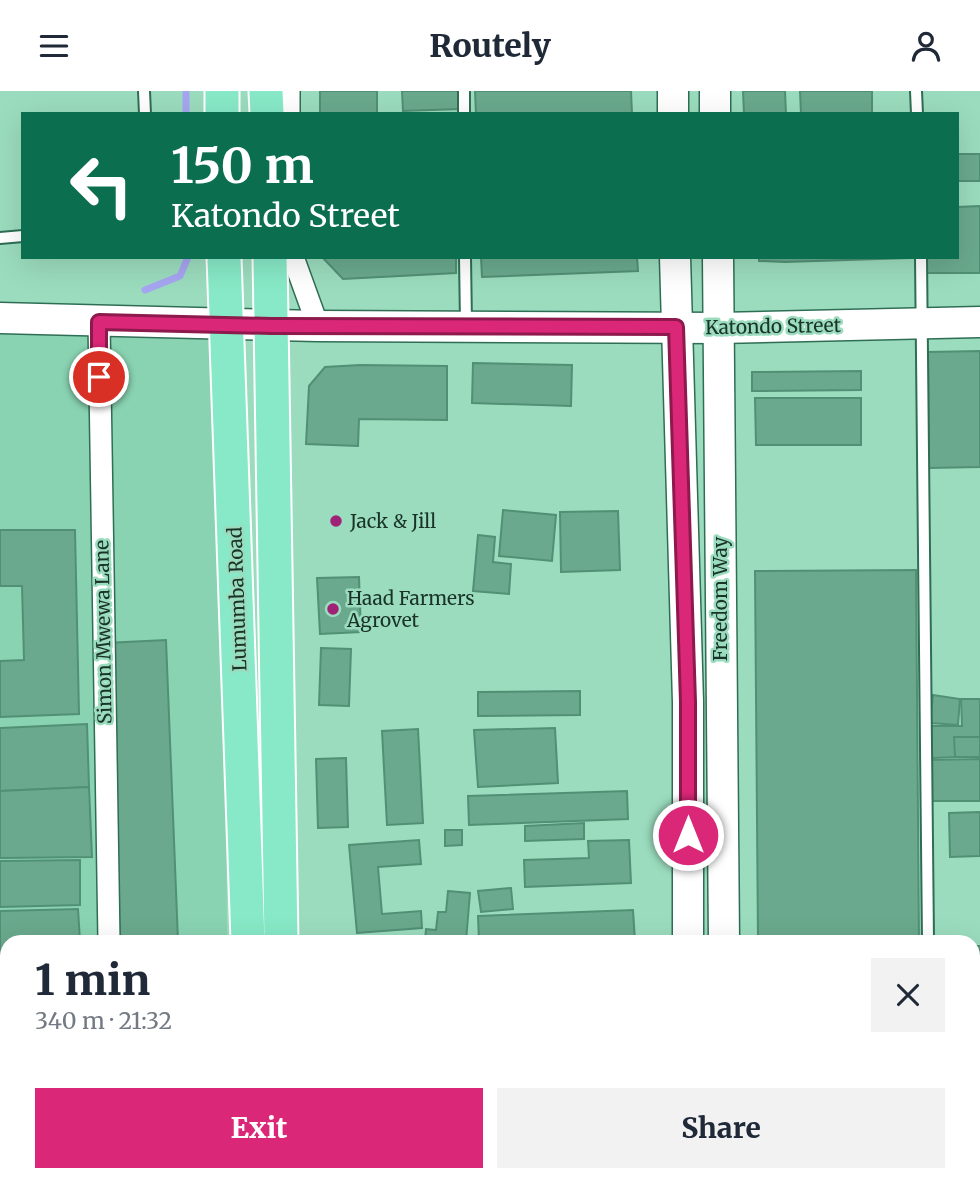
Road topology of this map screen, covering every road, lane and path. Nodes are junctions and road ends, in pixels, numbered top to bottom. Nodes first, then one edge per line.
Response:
1 (144, 91) edge
2 (222, 91) edge
3 (266, 91) edge
4 (289, 91) edge
5 (464, 91) edge
6 (673, 91) edge
7 (715, 91) edge
8 (916, 91) edge
9 (145, 112) edge
10 (222, 112) edge
11 (267, 112) edge
12 (289, 112) edge
13 (464, 112) edge
14 (673, 112) edge
15 (715, 112) edge
16 (917, 112) edge
17 (21, 236) edge
18 (0, 238) edge
19 (224, 259) edge
20 (270, 259) edge
21 (294, 259) edge
22 (465, 259) edge
23 (675, 259) edge
24 (718, 259) edge
25 (921, 259) edge
26 (0, 318) edge
27 (99, 322) junction
28 (980, 322) edge
29 (923, 323) junction
30 (226, 325) junction
31 (272, 326) junction
32 (318, 326) junction
33 (466, 327) junction
34 (676, 327) junction
35 (720, 328) junction
36 (109, 935) edge
37 (247, 935) edge
38 (281, 935) edge
39 (688, 935) edge
40 (724, 935) edge
41 (928, 935) edge

1 - 9 lane
2 - 10 main road
3 - 11 main road
4 - 12 street
5 - 13 lane
6 - 14 main road
7 - 15 main road
8 - 16 lane
17 - 18 lane
19 - 30 main road, Lumumba Road
20 - 31 main road, Lumumba Road
21 - 32 street
22 - 33 lane
23 - 34 main road, Freedom Way
24 - 35 main road, Freedom Way
25 - 29 lane
26 - 27 main road, Katondo Street
27 - 30 main road, Katondo Street
27 - 36 street, Simon Mwewa Lane
28 - 29 main road, Katondo Street
29 - 35 main road, Katondo Street
29 - 41 lane
30 - 31 main road, Katondo Street
30 - 37 main road, Lumumba Road
31 - 32 main road, Katondo Street
31 - 38 main road, Lumumba Road
32 - 33 main road, Katondo Street
33 - 34 main road, Katondo Street
34 - 35 main road, Katondo Street
34 - 39 main road, Freedom Way
35 - 40 main road, Freedom Way

